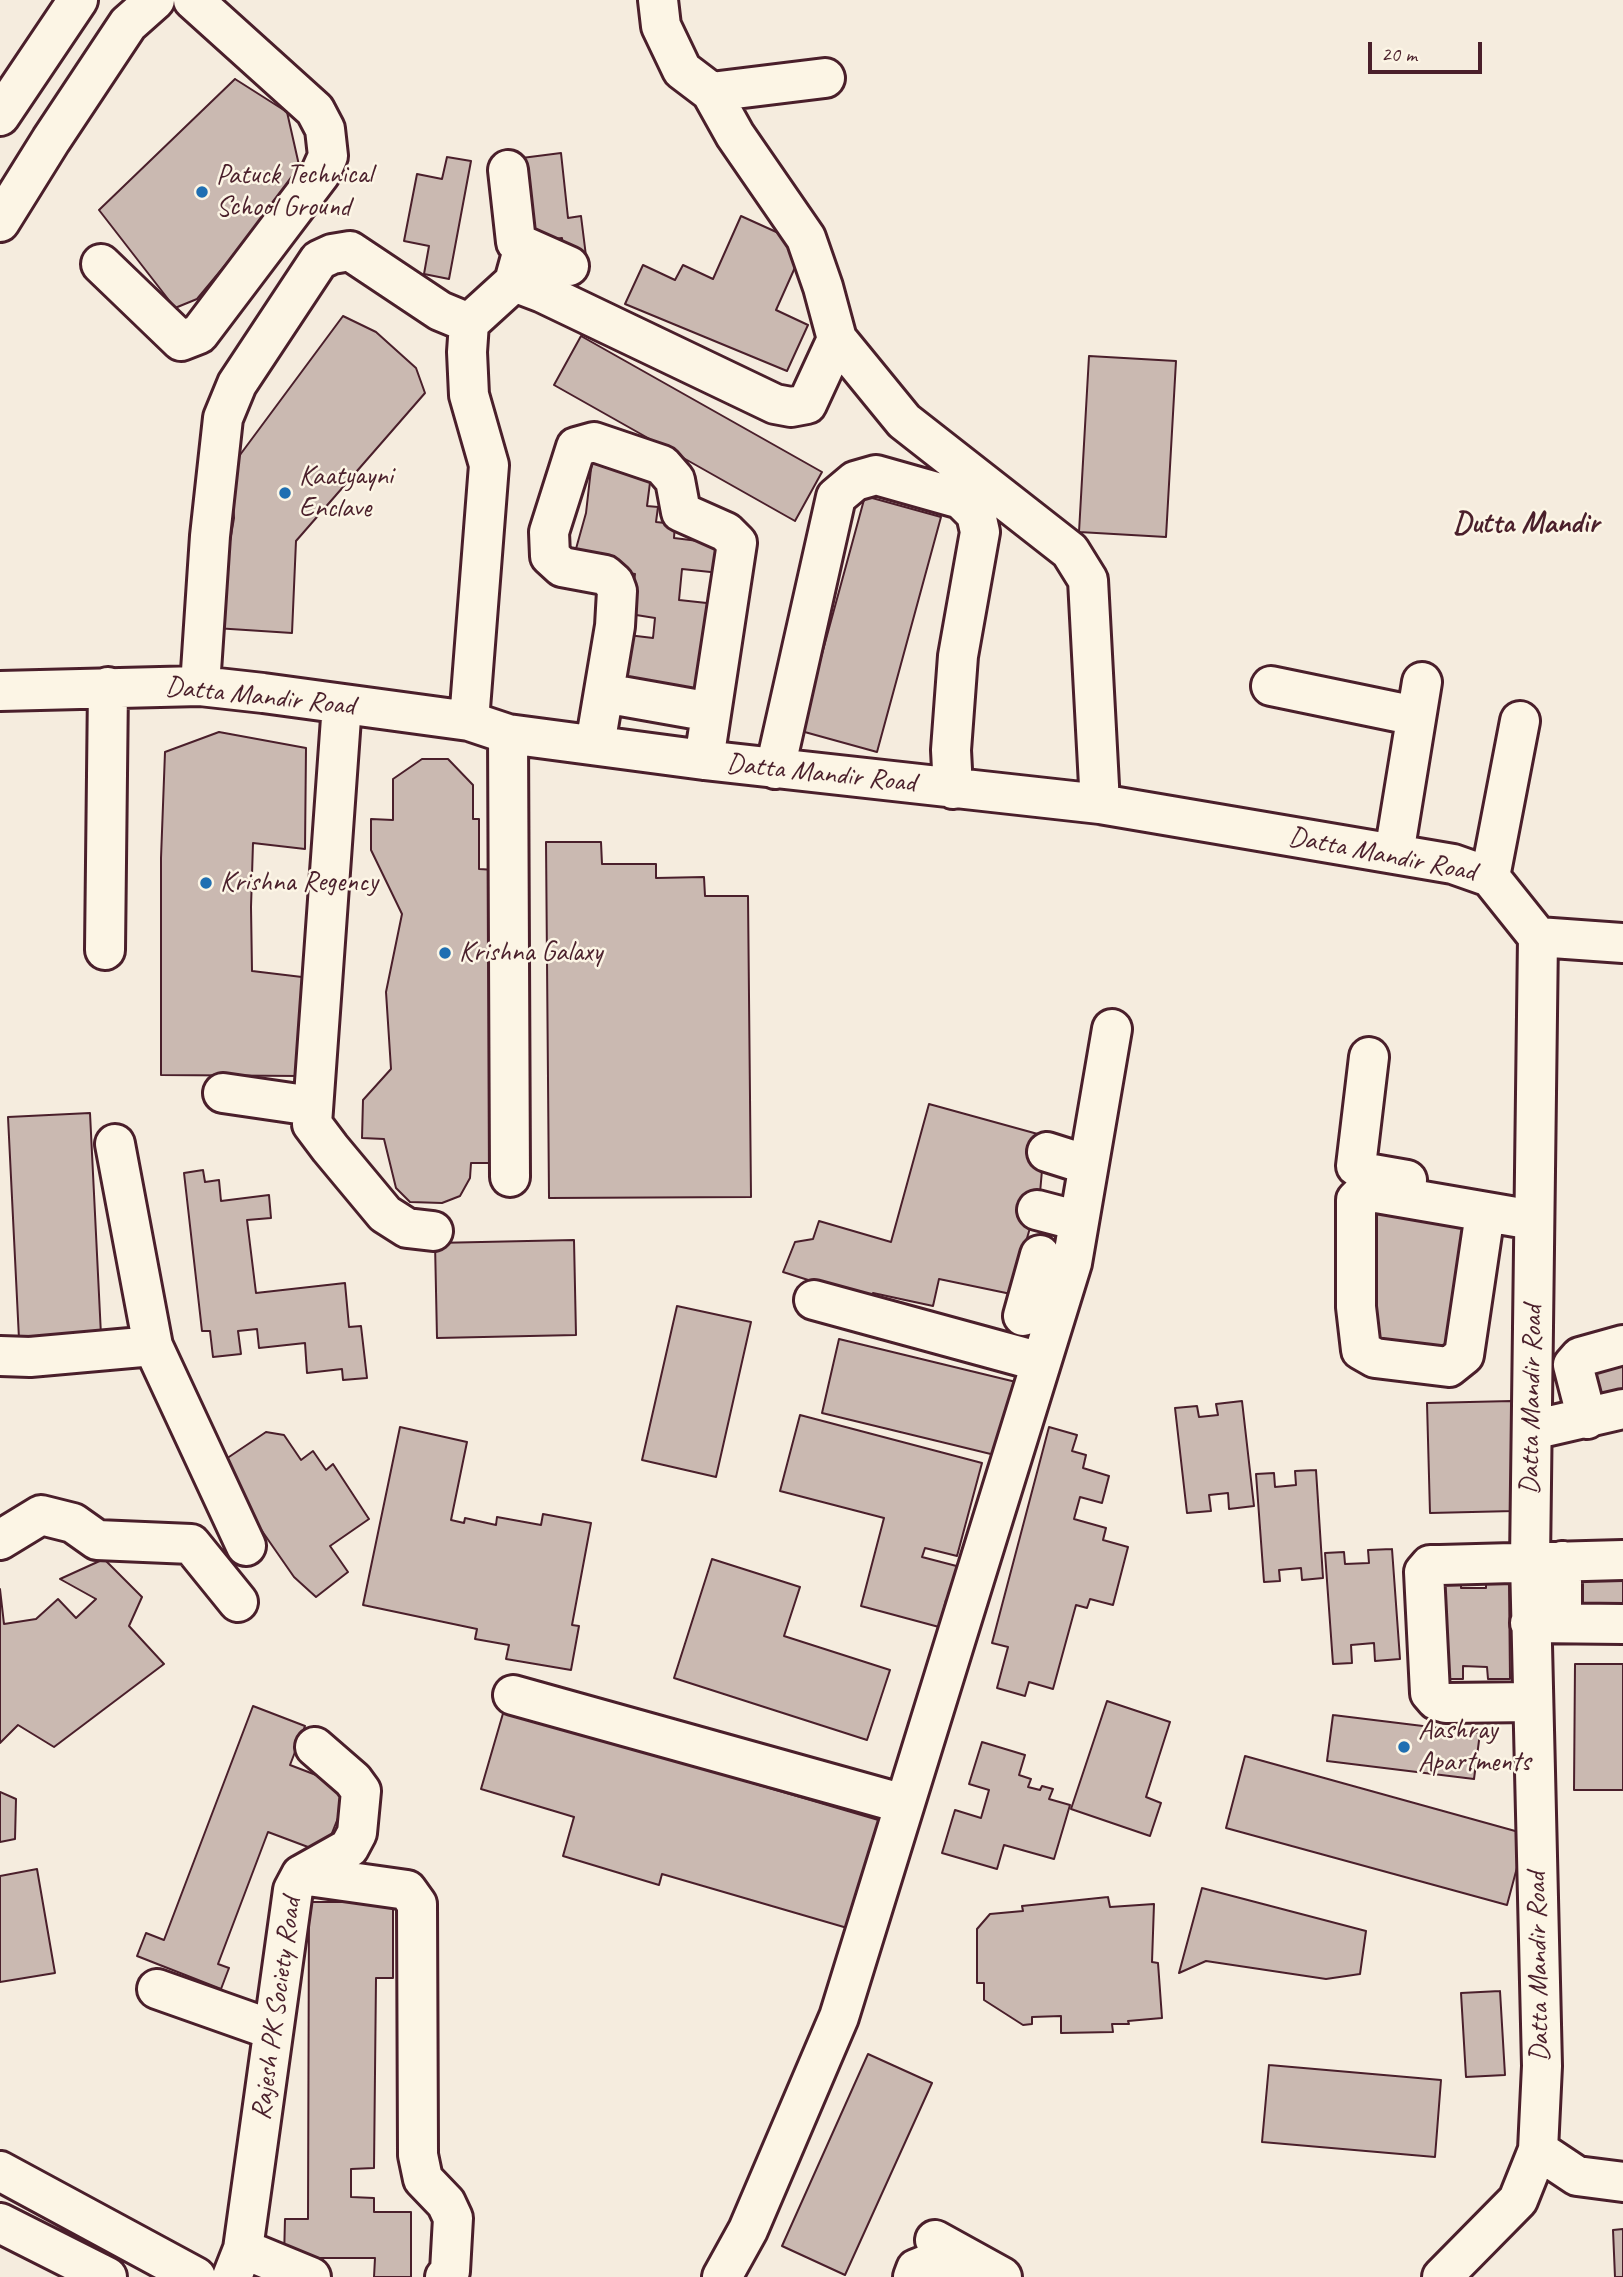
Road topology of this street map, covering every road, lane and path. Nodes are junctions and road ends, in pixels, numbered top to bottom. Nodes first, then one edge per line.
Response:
1 (78, 0) edge
2 (155, 0) edge
3 (193, 0) edge
4 (658, 0) edge
5 (825, 78) dead end
6 (711, 92) junction
7 (0, 116) edge
8 (508, 170) dead end
9 (0, 222) edge
10 (524, 246) junction
11 (101, 264) dead end
12 (569, 266) dead end
13 (514, 282) junction
14 (469, 323) junction
15 (837, 339) junction
16 (200, 685) junction
17 (1270, 686) dead end
18 (108, 687) junction
19 (0, 691) edge
20 (604, 693) junction
21 (342, 704) junction
22 (711, 712) junction
23 (469, 721) junction
24 (1520, 721) dead end
25 (508, 734) junction
26 (595, 745) junction
27 (704, 761) junction
28 (775, 769) junction
29 (954, 789) junction
30 (1100, 804) junction
31 (1394, 854) junction
32 (1490, 877) junction
33 (1538, 937) junction
34 (1623, 943) edge
35 (105, 950) dead end
36 (1112, 1029) dead end
37 (1369, 1056) dead end
38 (223, 1093) dead end
39 (312, 1106) junction
40 (115, 1144) dead end
41 (1047, 1153) dead end
42 (1088, 1165) junction
43 (510, 1177) dead end
44 (1037, 1210) dead end
45 (1533, 1212) junction
46 (1485, 1213) junction
47 (1079, 1221) junction
48 (433, 1231) dead end
49 (814, 1300) dead end
50 (1623, 1345) edge
51 (153, 1346) junction
52 (0, 1356) edge
53 (1041, 1362) junction
54 (1623, 1409) edge
55 (1587, 1419) junction
56 (1532, 1430) junction
57 (0, 1540) edge
58 (246, 1546) dead end
59 (1623, 1560) edge
60 (1546, 1561) junction
61 (239, 1602) dead end
62 (1546, 1623) junction
63 (1623, 1624) edge
64 (513, 1695) dead end
65 (1533, 1702) junction
66 (315, 1747) dead end
67 (904, 1804) junction
68 (301, 1875) junction
69 (157, 1990) dead end
70 (273, 2029) junction
71 (1538, 2150) junction
72 (0, 2171) edge
73 (1623, 2182) edge
74 (0, 2223) edge
75 (935, 2240) dead end
76 (238, 2263) edge
77 (107, 2277) edge
78 (196, 2277) edge
79 (311, 2277) edge
80 (445, 2277) edge
81 (722, 2277) edge
82 (913, 2277) edge
83 (970, 2277) edge
84 (1002, 2277) edge
85 (1441, 2277) edge

1 - 7 street
2 - 9 street
3 - 11 street
4 - 6 street
5 - 6 street
6 - 15 street
8 - 10 street
10 - 12 street
10 - 13 street
13 - 14 street
13 - 15 street
14 - 16 street
14 - 23 street
15 - 30 street
16 - 18 street, Datta Mandir Road
16 - 21 street, Datta Mandir Road
17 - 31 street
18 - 19 street, Datta Mandir Road
18 - 35 street
20 - 22 street
20 - 22 street
20 - 26 street
21 - 23 street, Datta Mandir Road
21 - 39 street
22 - 27 street
23 - 25 street, Datta Mandir Road
24 - 32 street
25 - 26 street, Datta Mandir Road
25 - 43 street
26 - 27 street, Datta Mandir Road
27 - 28 street, Datta Mandir Road
28 - 29 street, Datta Mandir Road
28 - 29 street
29 - 30 street, Datta Mandir Road
30 - 31 street, Datta Mandir Road
31 - 32 street, Datta Mandir Road
32 - 33 street, Datta Mandir Road
33 - 34 street
33 - 45 street, Datta Mandir Road
36 - 42 street
37 - 45 street
38 - 39 street
39 - 48 street
40 - 51 street
41 - 42 street
42 - 47 street
44 - 47 street
45 - 46 street
45 - 56 street, Datta Mandir Road
46 - 46 street
47 - 53 street
49 - 53 street
50 - 55 street
51 - 52 street
51 - 58 street
53 - 67 street
54 - 55 street
55 - 56 street
56 - 60 street, Datta Mandir Road
57 - 61 street
59 - 60 street
60 - 62 street, Datta Mandir Road
60 - 65 street
62 - 63 street
62 - 65 street, Datta Mandir Road
64 - 67 street
65 - 71 street, Datta Mandir Road
66 - 68 street, Rajesh PK Society Road
67 - 81 street
68 - 70 street, Rajesh PK Society Road
68 - 80 street
69 - 70 street
70 - 76 street, Rajesh PK Society Road
71 - 73 street
71 - 85 street, Datta Mandir Road
72 - 78 street
74 - 77 street
75 - 84 street
76 - 79 street
82 - 83 street

